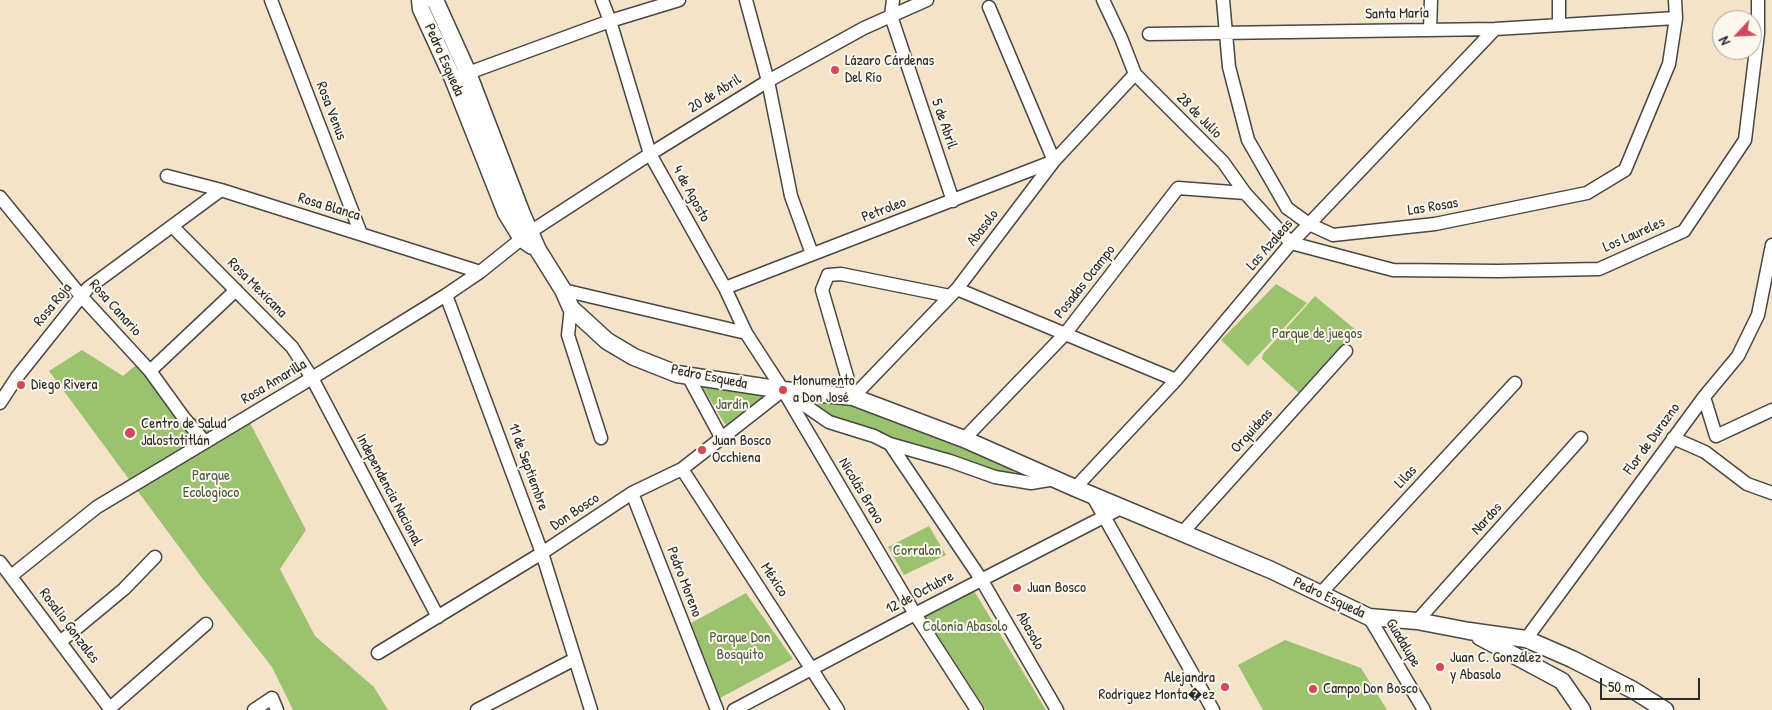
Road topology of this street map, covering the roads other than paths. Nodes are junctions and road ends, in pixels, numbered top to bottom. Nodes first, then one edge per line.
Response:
1 (271, 0) edge
2 (420, 0) edge
3 (435, 0) edge
4 (602, 0) edge
5 (679, 0) edge
6 (746, 0) edge
7 (893, 0) edge
8 (927, 0) edge
9 (1103, 0) edge
10 (1223, 0) edge
11 (1431, 0) edge
12 (1559, 0) edge
13 (1675, 0) edge
14 (1758, 0) edge
15 (989, 7) dead end
16 (890, 16) junction
17 (1676, 18) junction
18 (610, 21) junction
19 (1559, 24) junction
20 (1495, 29) junction
21 (1430, 30) junction
22 (1224, 32) junction
23 (1149, 34) dead end
24 (1135, 74) junction
25 (461, 76) junction
26 (768, 81) junction
27 (650, 154) junction
28 (1054, 161) junction
29 (167, 176) dead end
30 (221, 190) junction
31 (1245, 193) junction
32 (0, 197) edge
33 (953, 201) junction
34 (1309, 224) junction
35 (172, 226) junction
36 (361, 234) junction
37 (526, 236) junction
38 (1291, 243) junction
39 (1772, 245) edge
40 (812, 254) junction
41 (480, 272) junction
42 (725, 288) junction
43 (236, 290) junction
44 (563, 290) junction
45 (954, 293) junction
46 (446, 295) junction
47 (81, 296) junction
48 (571, 308) junction
49 (746, 333) junction
50 (1065, 334) junction
51 (1346, 351) dead end
52 (150, 371) junction
53 (688, 376) junction
54 (312, 378) junction
55 (1176, 380) junction
56 (1515, 383) dead end
57 (783, 390) junction
58 (854, 396) junction
59 (1704, 397) junction
60 (0, 403) edge
61 (1772, 410) edge
62 (1716, 436) junction
63 (601, 438) dead end
64 (1581, 438) dead end
65 (1673, 438) junction
66 (722, 439) junction
67 (964, 439) junction
68 (205, 442) junction
69 (890, 444) junction
70 (1705, 452) junction
71 (682, 469) junction
72 (1055, 479) junction
73 (1075, 488) junction
74 (632, 493) junction
75 (1772, 493) edge
76 (1092, 495) junction
77 (1123, 507) junction
78 (1104, 517) junction
79 (1182, 533) junction
80 (542, 554) junction
81 (155, 557) dead end
82 (0, 562) edge
83 (11, 576) junction
84 (981, 579) junction
85 (1320, 594) junction
86 (915, 614) junction
87 (438, 616) junction
88 (1369, 617) junction
89 (1417, 621) junction
90 (206, 624) dead end
91 (1469, 631) junction
92 (1526, 639) junction
93 (60, 642) junction
94 (378, 653) dead end
95 (575, 658) junction
96 (812, 669) junction
97 (111, 709) edge
98 (254, 710) edge
99 (277, 710) edge
100 (478, 710) edge
101 (591, 710) edge
102 (717, 710) edge
103 (734, 710) edge
104 (838, 710) edge
105 (977, 710) edge
106 (1056, 710) edge
107 (1213, 710) edge
108 (1424, 710) edge
109 (1582, 710) edge
110 (1665, 710) edge

1 - 36 street, Rosa Venus
2 - 25 street, Pedro Esqueda
3 - 25 street, Pedro Esqueda
4 - 18 street, 4 de Agosto
5 - 18 street
6 - 26 street
7 - 16 street, 5 de Abril
8 - 16 street, 20 de Abril
9 - 24 street, 28 de Julio
10 - 22 street, Las Rosas
11 - 21 street
12 - 19 street
13 - 17 street, Las Rosas
14 - 38 street, Los Laureles
15 - 28 street
16 - 26 street, 20 de Abril
16 - 33 street, 5 de Abril
17 - 19 street, Santa María
17 - 34 street, Las Rosas
18 - 25 street
18 - 27 street, 4 de Agosto
19 - 20 street, Santa María
20 - 21 street, Santa María
20 - 34 street, Las Azaleas
21 - 22 street, Santa María
22 - 23 street, Santa María
22 - 34 street, Las Rosas
24 - 28 street, Abasolo
24 - 31 street, 28 de Julio
25 - 37 street, Pedro Esqueda
26 - 27 street, 20 de Abril
26 - 40 street
27 - 37 street, 20 de Abril
27 - 42 street, 4 de Agosto
28 - 33 street, Petroleo
28 - 45 street, Abasolo
29 - 30 street, Rosa Blanca
30 - 35 street, Rosa Roja
30 - 36 street, Rosa Blanca
31 - 38 street, 28 de Julio
31 - 50 street, Posadas Ocampo
32 - 47 street, Rosa Canario
33 - 40 street, Petroleo
34 - 38 street, Las Azaleas
35 - 43 street, Rosa Mexicana
35 - 47 street, Rosa Roja
36 - 41 street, Rosa Blanca
37 - 41 street, Rosa Amarilla
37 - 44 street, Pedro Esqueda
38 - 55 street, Las Azaleas
39 - 59 street, Flor de Durazno
40 - 42 street, Petroleo
41 - 46 street, Rosa Amarilla
42 - 49 street, 4 de Agosto
43 - 52 street
43 - 54 street, Rosa Mexicana
44 - 48 street, Pedro Esqueda
44 - 49 street
45 - 50 street
45 - 58 street, Abasolo
45 - 58 street
46 - 54 street, Rosa Amarilla
46 - 80 street, 11 de Septiembre
47 - 52 street, Rosa Canario
47 - 60 street, Rosa Roja
48 - 53 street, Pedro Esqueda
48 - 63 street
49 - 57 street, 4 de Agosto
50 - 55 street
50 - 67 street, Posadas Ocampo
51 - 79 street, Orquideas
52 - 68 street, Rosa Canario
53 - 57 street, Pedro Esqueda
53 - 66 street
54 - 68 street, Rosa Amarilla
54 - 87 street, Independencia Nacional
55 - 73 street, Las Azaleas
56 - 85 street, Lilas
57 - 58 street, Pedro Esqueda
57 - 66 street, Don Bosco
57 - 69 street, Pedro Esqueda
57 - 86 street, Nicolás Bravo
58 - 67 street, Pedro Esqueda
59 - 62 street
59 - 65 street, Flor de Durazno
61 - 62 street
62 - 70 street
64 - 89 street, Nardos
65 - 70 street
65 - 92 street, Flor de Durazno
66 - 71 street, Don Bosco
67 - 72 street, Pedro Esqueda
68 - 83 street, Rosa Amarilla
69 - 72 street, Pedro Esqueda
69 - 84 street, Abasolo
70 - 75 street
71 - 74 street, Don Bosco
71 - 96 street, México
72 - 73 street, Pedro Esqueda
73 - 76 street, Pedro Esqueda
74 - 80 street, Don Bosco
74 - 102 street, Pedro Moreno
76 - 77 street, Pedro Esqueda
76 - 78 street
77 - 78 street, 12 de Octubre
77 - 79 street, Pedro Esqueda
78 - 84 street, 12 de Octubre
78 - 107 street
79 - 85 street, Pedro Esqueda
80 - 87 street, Don Bosco
80 - 95 street, 11 de Septiembre
81 - 93 street
82 - 83 street, Rosalio Gonzales
83 - 93 street, Rosalio Gonzales
84 - 86 street, 12 de Octubre
84 - 106 street, Abasolo
85 - 88 street, Pedro Esqueda
86 - 96 street, 12 de Octubre
86 - 105 street, Nicolás Bravo
87 - 94 street, Don Bosco
88 - 89 street, Pedro Esqueda
88 - 108 street, Guadalupe
89 - 91 street, Pedro Esqueda
90 - 97 street
91 - 92 street, Pedro Esqueda
91 - 109 street
92 - 110 street, Pedro Esqueda
93 - 97 street, Rosalio Gonzales
95 - 100 street
95 - 101 street, 11 de Septiembre
96 - 103 street, 12 de Octubre
96 - 104 street, México
98 - 99 street

